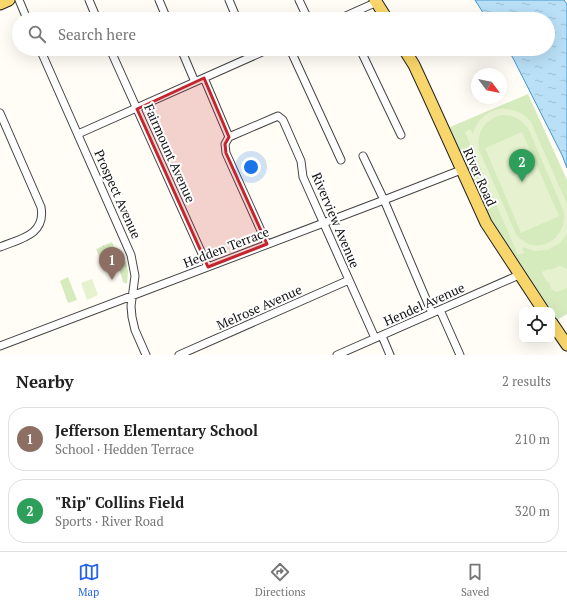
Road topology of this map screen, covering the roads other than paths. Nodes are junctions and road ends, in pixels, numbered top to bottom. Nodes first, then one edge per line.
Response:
1 (9, 0) edge
2 (19, 0) edge
3 (89, 0) edge
4 (159, 0) edge
5 (229, 0) edge
6 (299, 0) edge
7 (376, 1) edge
8 (0, 4) edge
9 (24, 12) edge
10 (94, 12) edge
11 (164, 12) edge
12 (235, 12) edge
13 (305, 12) edge
14 (355, 12) edge
15 (383, 12) edge
16 (43, 56) edge
17 (113, 56) edge
18 (184, 56) edge
19 (245, 56) edge
20 (293, 56) edge
21 (363, 56) edge
22 (408, 56) edge
23 (204, 78) junction
24 (195, 82) junction
25 (137, 109) junction
26 (1, 116) edge
27 (78, 134) junction
28 (401, 135) dead end
29 (229, 137) junction
30 (363, 156) dead end
31 (340, 160) dead end
32 (461, 170) junction
33 (384, 200) junction
34 (324, 224) junction
35 (267, 244) junction
36 (0, 247) edge
37 (208, 267) junction
38 (519, 275) junction
39 (349, 280) junction
40 (133, 295) junction
41 (541, 307) edge
42 (440, 310) junction
43 (432, 313) junction
44 (555, 327) edge
45 (378, 337) junction
46 (567, 345) edge
47 (0, 346) edge
48 (146, 355) edge
49 (179, 355) edge
50 (338, 355) edge
51 (390, 355) edge
52 (460, 355) edge

1 - 8 main road
2 - 9 street
3 - 10 street
4 - 11 street
5 - 12 street
6 - 13 street
7 - 14 street
7 - 15 main road
16 - 27 street, Prospect Avenue
17 - 25 street, Fairmount Avenue
18 - 24 street
19 - 23 street
20 - 31 street
21 - 28 street
22 - 32 main road, River Road
23 - 24 street
23 - 29 street
24 - 25 street
25 - 27 street
25 - 37 street, Fairmount Avenue
26 - 36 street
27 - 40 street, Prospect Avenue
29 - 34 street, Riverview Avenue
29 - 35 street
30 - 33 street
32 - 33 street, Hedden Terrace
32 - 38 main road, River Road
33 - 34 street, Hedden Terrace
33 - 43 street
34 - 35 street, Hedden Terrace
34 - 39 street, Riverview Avenue
35 - 37 street, Hedden Terrace
37 - 40 street, Hedden Terrace
38 - 41 main road, River Road
38 - 42 street, Hendel Avenue
39 - 45 street, Riverview Avenue
39 - 49 street, Melrose Avenue
40 - 47 street, Hedden Terrace
40 - 48 street, Prospect Avenue
42 - 43 street, Hendel Avenue
42 - 52 street
43 - 45 street, Hendel Avenue
44 - 46 main road
45 - 50 street, Hendel Avenue
45 - 51 street, Riverview Avenue

